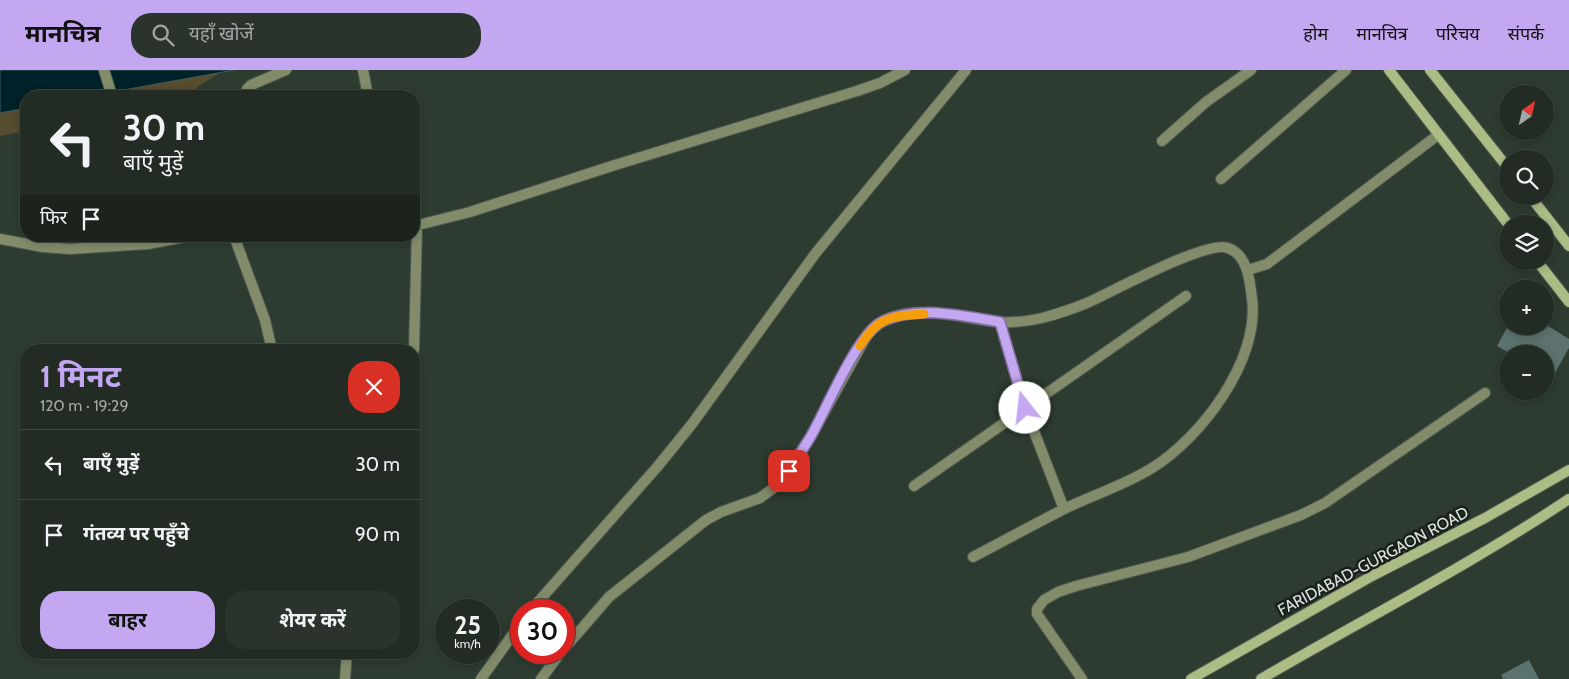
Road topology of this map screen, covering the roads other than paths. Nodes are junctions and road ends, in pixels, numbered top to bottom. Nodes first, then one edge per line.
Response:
1 (104, 70) edge
2 (286, 70) edge
3 (362, 70) edge
4 (905, 70) edge
5 (966, 70) edge
6 (1251, 70) edge
7 (1346, 70) edge
8 (1389, 70) edge
9 (1430, 70) edge
10 (110, 90) edge
11 (247, 90) edge
12 (367, 90) edge
13 (1438, 135) junction
14 (1162, 142) dead end
15 (1499, 157) edge
16 (1221, 179) dead end
17 (1537, 205) edge
18 (1501, 215) edge
19 (420, 225) edge
20 (0, 239) edge
21 (158, 242) edge
22 (236, 242) edge
23 (416, 242) edge
24 (1569, 246) edge
25 (1248, 270) junction
26 (1544, 270) edge
27 (1186, 296) dead end
28 (1569, 302) edge
29 (1000, 322) junction
30 (271, 344) edge
31 (414, 344) edge
32 (1485, 393) dead end
33 (1025, 408) junction
34 (1569, 470) edge
35 (914, 486) dead end
36 (1569, 499) edge
37 (1064, 509) junction
38 (973, 557) dead end
39 (541, 599) edge
40 (575, 636) edge
41 (510, 639) edge
42 (346, 659) edge
43 (552, 664) edge
44 (345, 679) edge
45 (481, 679) edge
46 (541, 679) edge
47 (1082, 679) edge
48 (1191, 679) edge
49 (1261, 679) edge

1 - 10 street
2 - 11 street
3 - 12 street
4 - 19 street
5 - 39 street
6 - 14 street
7 - 16 street
8 - 13 main road
9 - 15 main road
13 - 18 main road
13 - 25 street
17 - 24 main road
20 - 21 street
22 - 30 street
23 - 31 street
25 - 29 street
25 - 37 street
26 - 28 main road
27 - 33 street
29 - 33 street
29 - 40 street
32 - 47 street
33 - 35 street
33 - 37 street
34 - 48 main road, FARIDABAD-GURGAON ROAD
36 - 49 main road
37 - 38 street
41 - 45 street
42 - 44 street
43 - 46 street

